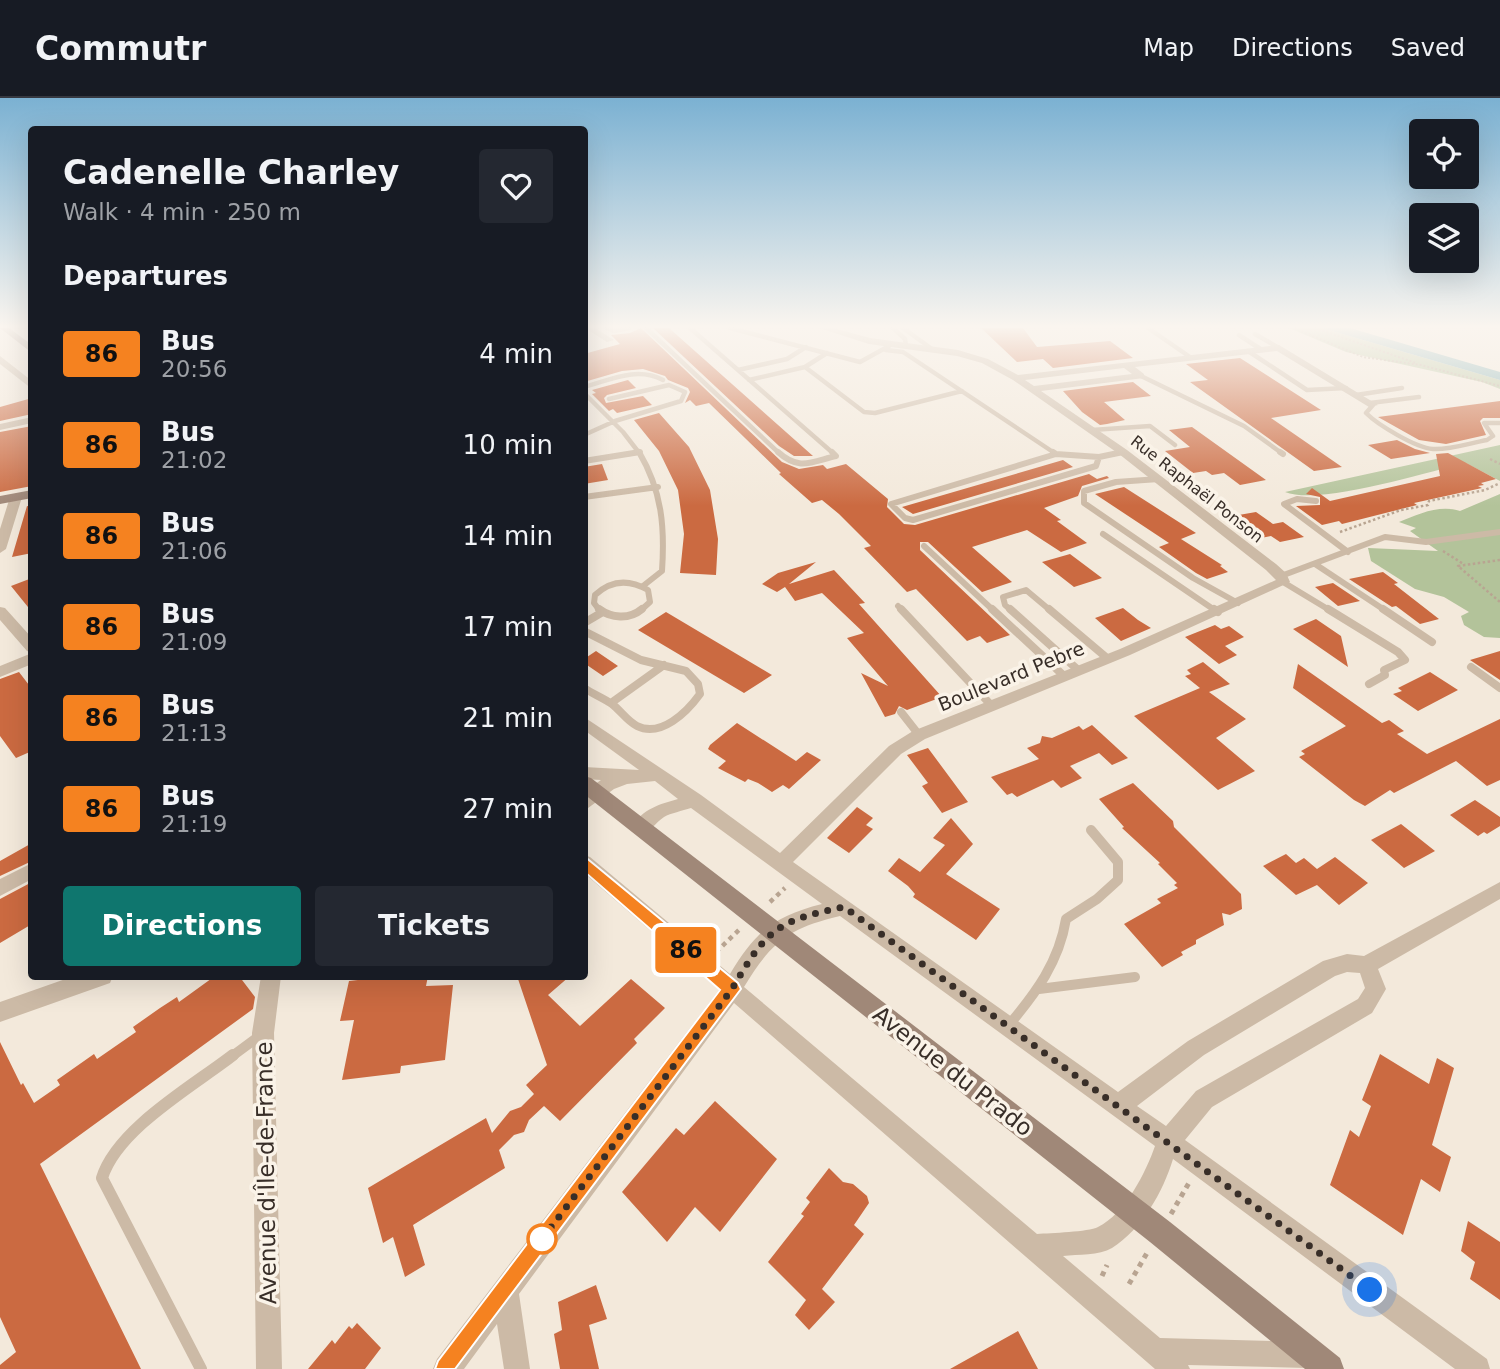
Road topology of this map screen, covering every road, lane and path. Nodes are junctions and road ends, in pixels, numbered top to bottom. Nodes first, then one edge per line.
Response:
1 (660, 387) edge
2 (678, 387) edge
3 (709, 387) edge
4 (757, 387) edge
5 (832, 387) edge
6 (956, 387) edge
7 (1030, 387) edge
8 (1047, 387) edge
9 (1163, 387) edge
10 (1303, 387) edge
11 (1346, 388) joint
12 (1402, 388) dead end
13 (1033, 389) junction
14 (962, 391) junction
15 (1356, 395) junction
16 (588, 397) edge
17 (1419, 397) dead end
18 (609, 400) dead end
19 (1371, 404) junction
20 (28, 421) edge
21 (615, 421) junction
22 (1500, 423) edge
23 (0, 427) edge
24 (1092, 430) junction
25 (588, 433) edge
26 (1175, 445) dead end
27 (640, 452) junction
28 (1123, 452) junction
29 (1056, 454) junction
30 (1283, 454) dead end
31 (1099, 457) junction
32 (1490, 459) dead end
33 (588, 460) edge
34 (1500, 464) edge
35 (1159, 479) junction
36 (1500, 483) edge
37 (658, 487) junction
38 (28, 495) edge
39 (588, 496) edge
40 (16, 497) junction
41 (0, 500) edge
42 (1316, 501) dead end
43 (1500, 531) edge
44 (1103, 534) dead end
45 (1330, 540) junction
46 (924, 546) dead end
47 (0, 549) edge
48 (1436, 549) dead end
49 (1348, 552) junction
50 (1500, 560) edge
51 (1315, 564) junction
52 (1465, 565) junction
53 (1282, 579) junction
54 (643, 586) junction
55 (1500, 601) edge
56 (1238, 603) junction
57 (898, 606) dead end
58 (0, 611) edge
59 (1218, 612) junction
60 (601, 613) junction
61 (588, 621) edge
62 (588, 632) edge
63 (1432, 642) dead end
64 (28, 643) edge
65 (1107, 658) junction
66 (28, 660) edge
67 (664, 665) junction
68 (1471, 667) dead end
69 (0, 672) edge
70 (1070, 672) junction
71 (1369, 684) dead end
72 (1500, 688) edge
73 (588, 690) edge
74 (611, 703) junction
75 (991, 705) junction
76 (901, 712) dead end
77 (588, 725) edge
78 (919, 735) junction
79 (588, 773) edge
80 (658, 775) junction
81 (629, 776) junction
82 (588, 793) edge
83 (695, 800) junction
84 (640, 827) junction
85 (1091, 830) dead end
86 (782, 862) junction
87 (588, 865) edge
88 (28, 872) edge
89 (0, 888) edge
90 (1500, 890) edge
91 (844, 907) junction
92 (773, 930) junction
93 (1366, 965) junction
94 (1136, 977) dead end
95 (92, 980) edge
96 (270, 980) edge
97 (732, 989) junction
98 (1039, 989) junction
99 (0, 1012) edge
100 (1008, 1026) junction
101 (263, 1033) junction
102 (1118, 1106) junction
103 (1167, 1143) junction
104 (1134, 1212) junction
105 (1034, 1247) junction
106 (505, 1289) junction
107 (1155, 1351) junction
108 (1319, 1362) edge
109 (201, 1369) edge
110 (269, 1369) edge
111 (447, 1369) edge
112 (517, 1369) edge
113 (1176, 1369) edge
114 (1478, 1369) edge

1 - 18 lane
2 - 21 lane
3 - 4 lane
5 - 14 lane
6 - 14 lane
7 - 13 street, Rue Raphaël Ponson
8 - 13 street
9 - 30 lane
10 - 11 lane
11 - 15 street
12 - 15 lane
13 - 24 street, Rue Raphaël Ponson
14 - 29 lane
15 - 19 street
16 - 21 lane
17 - 19 lane
19 - 22 lane
20 - 23 street
21 - 25 lane
21 - 27 lane
24 - 26 lane
24 - 28 street, Rue Raphaël Ponson
27 - 33 lane
27 - 37 lane
28 - 31 lane
28 - 35 street, Rue Raphaël Ponson
29 - 31 lane
29 - 31 lane
32 - 34 path
35 - 53 street, Rue Raphaël Ponson
35 - 56 lane
36 - 45 path
37 - 39 lane
37 - 54 lane
38 - 40 main road
40 - 41 main road
40 - 47 street
42 - 45 lane
43 - 49 lane
44 - 59 lane
45 - 49 lane
46 - 70 lane
48 - 52 path
49 - 51 lane
50 - 52 path
51 - 53 lane
51 - 63 lane
52 - 55 path
53 - 56 street, Boulevard Pebre
53 - 71 lane
54 - 60 lane
54 - 60 lane
56 - 59 street, Boulevard Pebre
57 - 75 lane
58 - 64 street
59 - 65 street, Boulevard Pebre
60 - 61 lane
62 - 67 lane
65 - 70 street, Boulevard Pebre
65 - 70 lane
66 - 69 street
67 - 74 lane
67 - 74 lane
68 - 72 lane
70 - 75 street, Boulevard Pebre
73 - 74 lane
75 - 78 street, Boulevard Pebre
76 - 78 lane
77 - 80 street
78 - 86 street, Boulevard Pebre
79 - 81 street, Avenue du Prado
80 - 81 street, Avenue du Prado
80 - 83 street
81 - 82 street, Avenue du Prado
82 - 84 main road, Avenue du Prado
83 - 84 street
83 - 86 street
84 - 92 main road, Avenue du Prado
85 - 98 lane
86 - 91 street
87 - 97 street
88 - 89 street
90 - 93 street
91 - 92 street
91 - 100 street
92 - 97 street
92 - 104 main road, Avenue du Prado
93 - 102 street
93 - 103 street
94 - 98 lane
95 - 99 street
96 - 101 street, Avenue d'Île-de-France
97 - 105 street
97 - 106 street
98 - 100 lane
100 - 102 street
101 - 109 lane
101 - 110 street, Avenue d'Île-de-France
102 - 103 street
103 - 104 street
103 - 114 street
104 - 105 street
104 - 108 main road, Avenue du Prado
105 - 107 street
106 - 111 street
106 - 112 street
107 - 108 street
107 - 113 street

